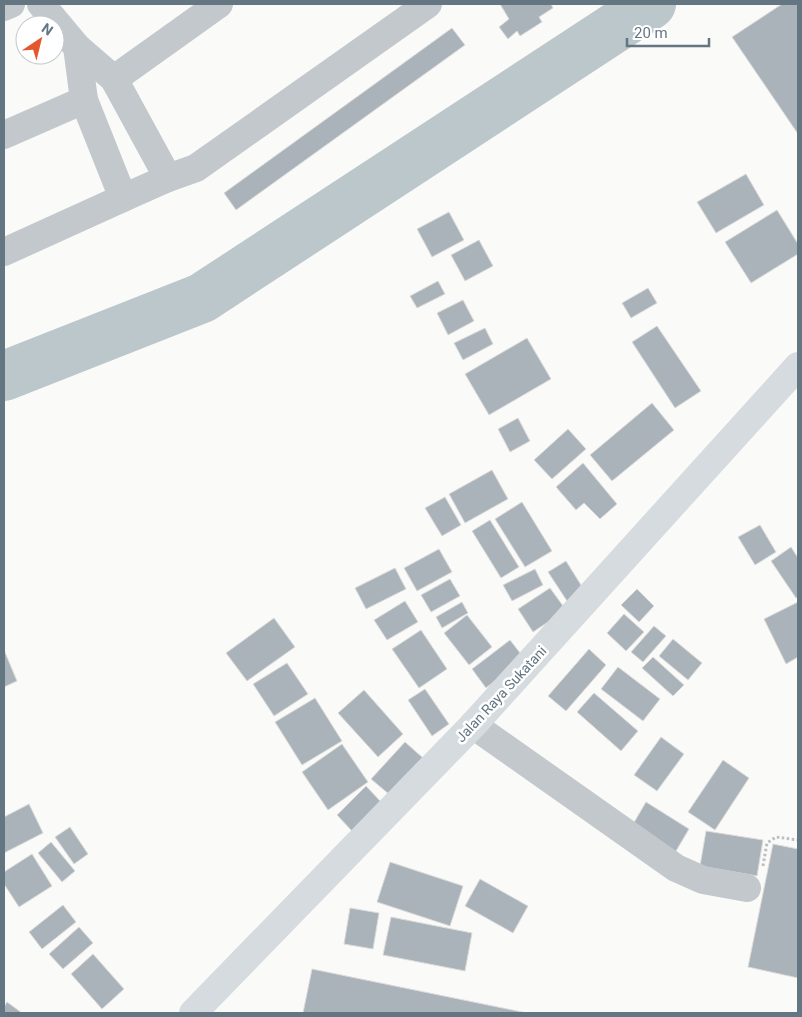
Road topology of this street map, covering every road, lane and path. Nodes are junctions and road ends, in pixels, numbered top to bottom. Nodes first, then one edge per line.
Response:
1 (11, 4) edge
2 (41, 4) edge
3 (219, 4) edge
4 (428, 4) edge
5 (4, 7) edge
6 (77, 47) junction
7 (114, 78) junction
8 (84, 100) junction
9 (4, 135) edge
10 (168, 178) junction
11 (123, 198) junction
12 (4, 252) edge
13 (798, 366) edge
14 (473, 725) junction
15 (798, 840) edge
16 (747, 888) joint
17 (193, 1013) edge

1 - 5 street
2 - 6 street
3 - 7 street
4 - 10 street
6 - 7 street
6 - 8 street
7 - 10 street
8 - 9 street
8 - 11 street
10 - 11 street
11 - 12 street
13 - 14 main road, Jalan Raya Sukatani
14 - 16 street
14 - 17 main road, Jalan Raya Sukatani
15 - 16 path

